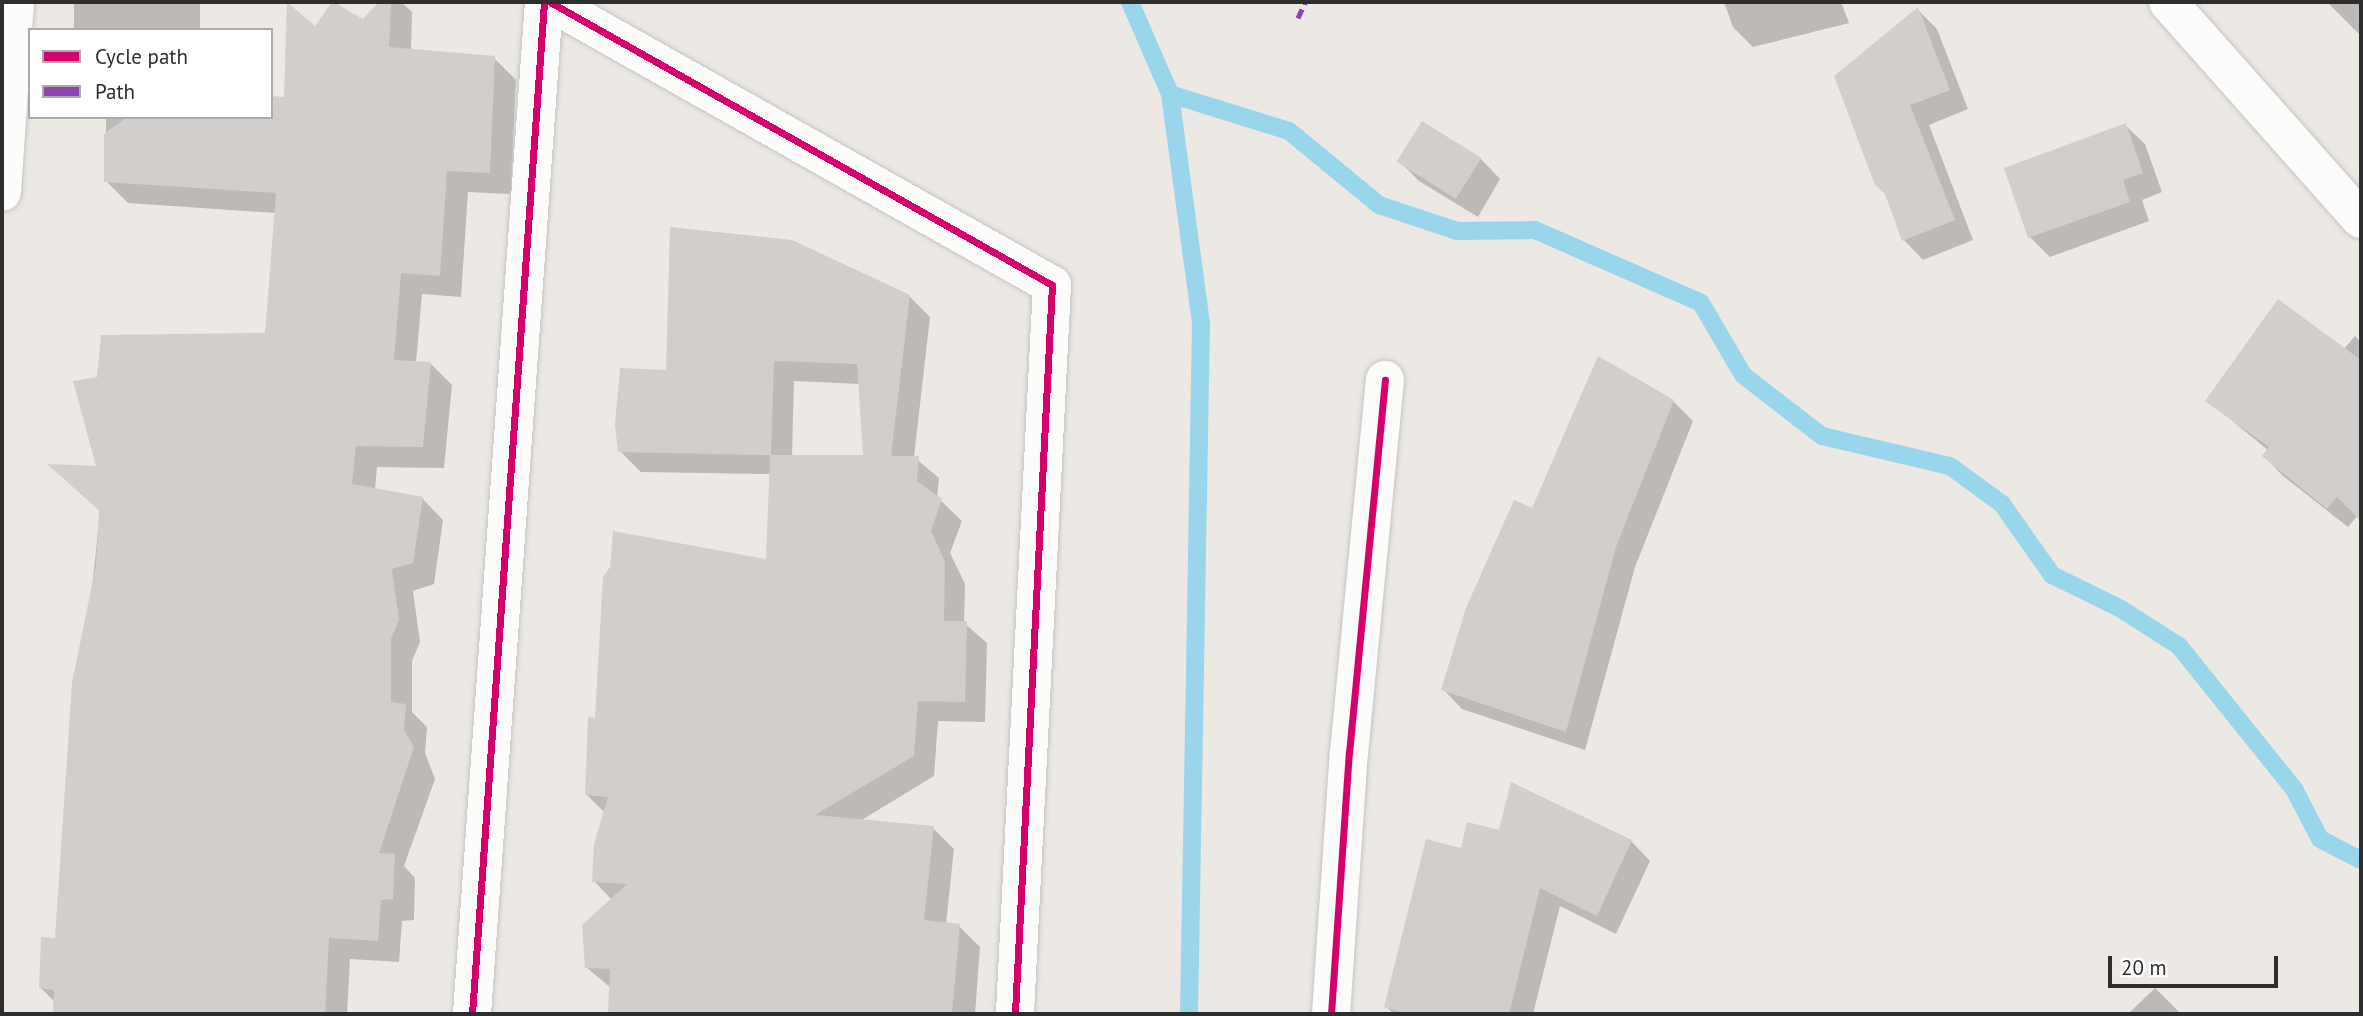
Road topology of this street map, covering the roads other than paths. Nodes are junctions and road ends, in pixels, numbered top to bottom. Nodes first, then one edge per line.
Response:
1 (544, 2) edge
2 (550, 2) edge
3 (2168, 2) edge
4 (10, 3) edge
5 (2, 192) edge
6 (2361, 219) edge
7 (1385, 380) dead end
8 (472, 1014) edge
9 (1015, 1014) edge
10 (1331, 1014) edge

1 - 8 street
2 - 9 street
3 - 6 street
4 - 5 street
7 - 10 street

